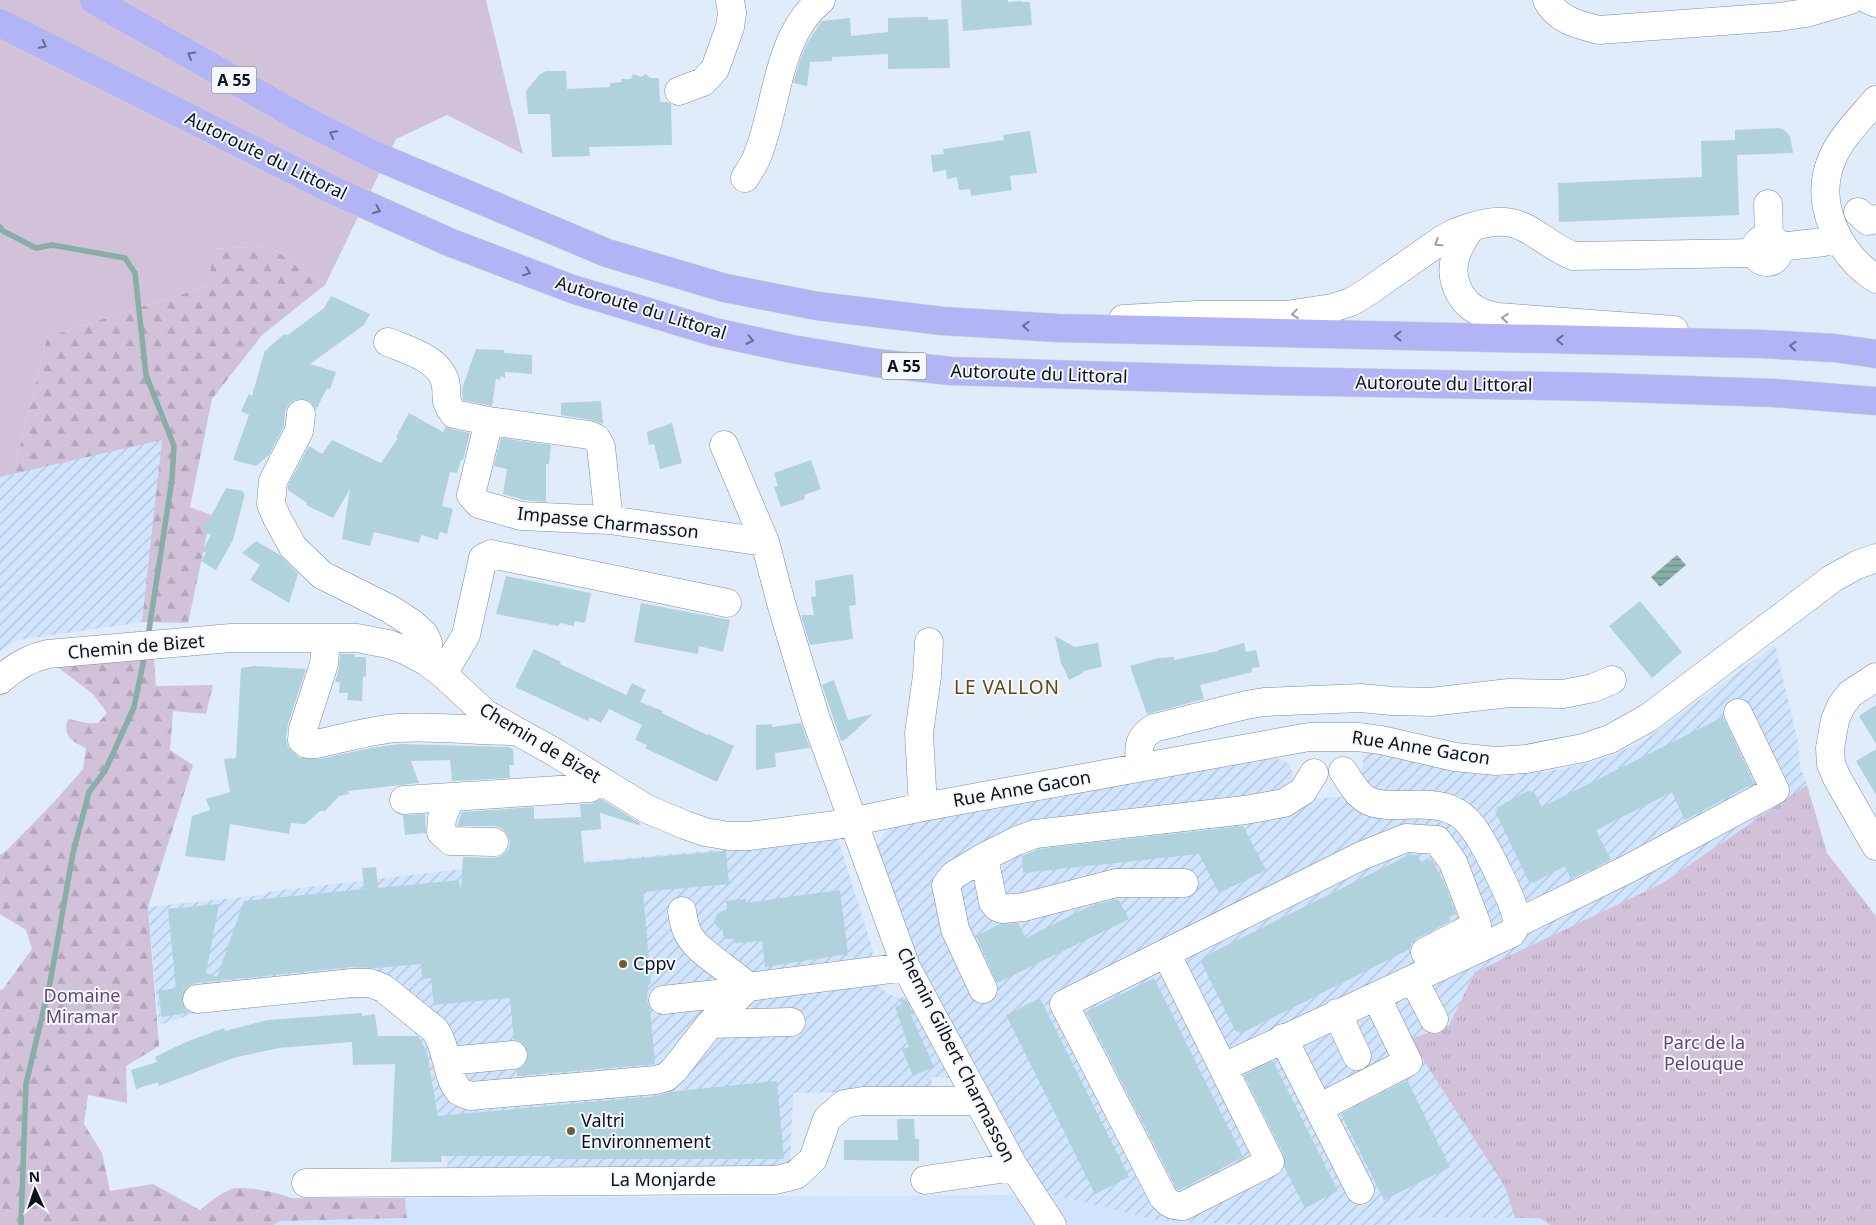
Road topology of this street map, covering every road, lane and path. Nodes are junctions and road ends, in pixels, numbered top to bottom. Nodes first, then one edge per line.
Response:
1 (94, 0) edge
2 (730, 0) edge
3 (821, 0) edge
4 (1546, 0) edge
5 (1850, 0) edge
6 (1869, 0) edge
7 (1876, 3) edge
8 (0, 23) edge
9 (679, 91) dead end
10 (1876, 100) edge
11 (745, 178) dead end
12 (1768, 204) dead end
13 (1471, 227) junction
14 (1837, 237) junction
15 (1768, 246) junction
16 (1876, 279) edge
17 (1058, 328) junction
18 (388, 342) dead end
19 (1762, 344) junction
20 (1876, 353) edge
21 (1876, 402) edge
22 (300, 414) dead end
23 (489, 421) junction
24 (724, 445) dead end
25 (609, 520) junction
26 (765, 542) junction
27 (1876, 558) edge
28 (727, 603) dead end
29 (326, 638) junction
30 (930, 642) dead end
31 (435, 668) junction
32 (1876, 677) edge
33 (0, 680) edge
34 (1612, 680) dead end
35 (1738, 713) dead end
36 (517, 731) junction
37 (1358, 737) junction
38 (1292, 740) junction
39 (1140, 768) junction
40 (1343, 771) junction
41 (1314, 774) junction
42 (602, 781) junction
43 (451, 797) junction
44 (404, 800) dead end
45 (923, 807) junction
46 (854, 822) junction
47 (494, 842) dead end
48 (1876, 846) edge
49 (984, 857) junction
50 (1184, 883) dead end
51 (682, 911) dead end
52 (1517, 923) junction
53 (1166, 954) junction
54 (906, 967) junction
55 (1424, 974) junction
56 (983, 989) dead end
57 (744, 991) junction
58 (1376, 996) junction
59 (197, 999) dead end
60 (663, 1000) dead end
61 (1336, 1013) junction
62 (1434, 1019) dead end
63 (791, 1022) dead end
64 (710, 1024) junction
65 (1283, 1038) junction
66 (513, 1055) dead end
67 (1357, 1056) dead end
68 (448, 1061) junction
69 (1224, 1067) junction
70 (978, 1101) junction
71 (1320, 1108) junction
72 (1014, 1167) junction
73 (925, 1180) dead end
74 (306, 1183) dead end
75 (1360, 1190) dead end
76 (1052, 1225) edge

17 -> 1 highway, A 55
2 - 9 street
3 - 11 street
4 - 5 street
6 - 7 street
8 -> 21 highway, Autoroute du Littoral / A 55
10 - 14 street
12 - 15 street
13 - 15 street
13 -> 17 street
19 -> 13 street
14 - 15 street
14 - 16 street
19 -> 17 highway, A 55
18 - 23 street
20 -> 19 highway, A 55
22 - 31 street
23 - 25 street
23 - 25 street, Impasse Charmasson
24 - 26 street, Chemin Gilbert Charmasson
25 - 26 street, Impasse Charmasson
26 - 46 street, Chemin Gilbert Charmasson
27 - 37 street, Rue Anne Gacon
28 - 31 street
29 - 31 street, Chemin de Bizet
29 - 33 street, Chemin de Bizet
29 - 36 street
30 - 45 street
31 - 36 street, Chemin de Bizet
32 - 48 street
34 - 39 street
35 - 52 street
36 - 42 street, Chemin de Bizet
37 - 38 street, Rue Anne Gacon
37 - 40 street
38 - 39 street, Rue Anne Gacon
38 - 41 street
39 - 45 street, Rue Anne Gacon
40 - 41 street
40 - 52 street
41 - 49 street
42 - 43 street
42 - 46 street, Chemin de Bizet
43 - 44 street
43 - 47 street
45 - 46 street, Rue Anne Gacon
46 - 54 street, Chemin Gilbert Charmasson
49 - 50 street
49 - 56 street
51 - 57 street
52 - 55 street
53 - 55 street
53 - 69 street
53 - 69 street
54 - 57 street
54 - 70 street, Chemin Gilbert Charmasson
55 - 58 street
55 - 62 street
57 - 60 street
57 - 64 street
58 - 61 street
58 - 71 street
59 - 68 street
61 - 65 street
61 - 67 street
63 - 64 street
64 - 68 street
65 - 69 street
65 - 71 street
66 - 68 street
70 - 72 street, Chemin Gilbert Charmasson
70 - 74 street, La Monjarde
71 - 75 street
72 - 73 street
72 - 76 street, Chemin Gilbert Charmasson

